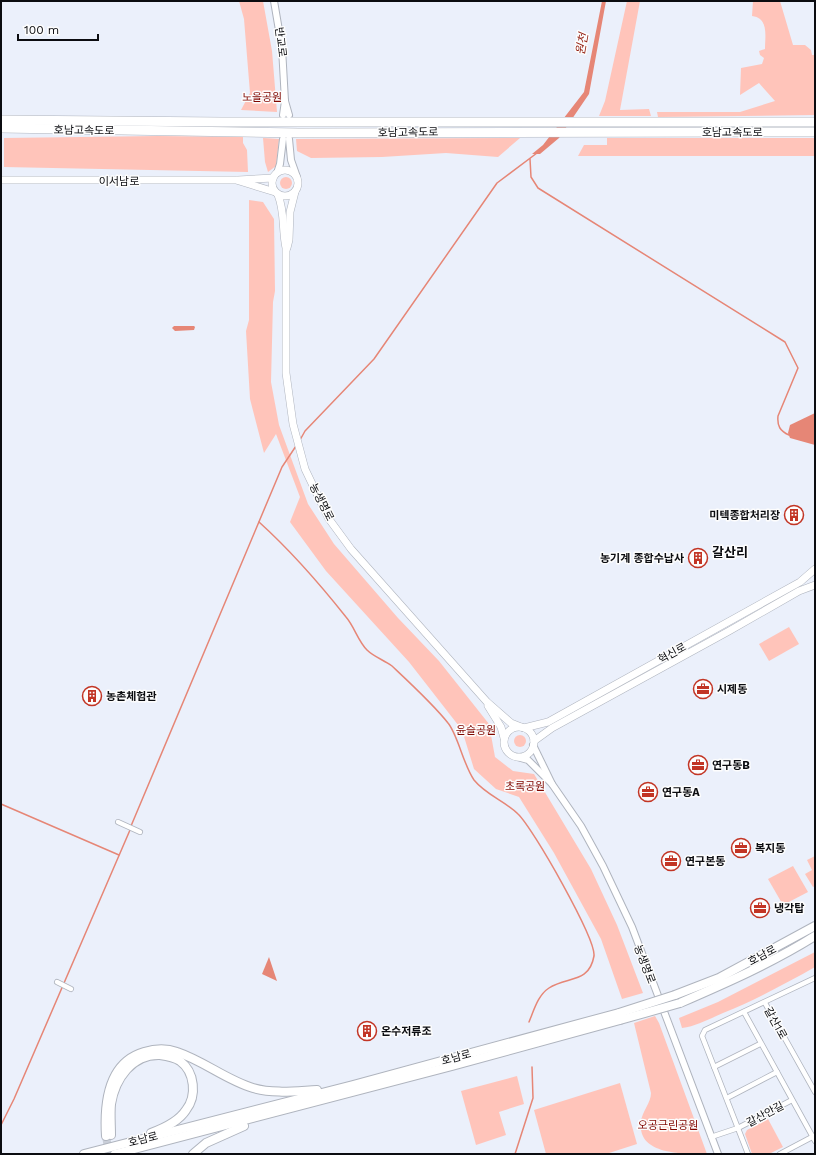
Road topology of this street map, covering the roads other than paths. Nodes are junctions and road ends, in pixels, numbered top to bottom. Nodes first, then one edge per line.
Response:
1 (274, 1) edge
2 (286, 115) dead end
3 (1, 120) edge
4 (815, 122) edge
5 (1, 128) edge
6 (815, 132) edge
7 (275, 175) junction
8 (297, 177) junction
9 (1, 180) edge
10 (236, 180) junction
11 (295, 192) junction
12 (276, 194) junction
13 (286, 248) junction
14 (815, 569) edge
15 (815, 585) edge
16 (487, 702) junction
17 (522, 727) junction
18 (504, 738) junction
19 (534, 743) junction
20 (517, 756) junction
21 (552, 784) junction
22 (118, 822) dead end
23 (140, 832) dead end
24 (815, 926) edge
25 (815, 936) edge
26 (815, 978) edge
27 (57, 982) dead end
28 (71, 988) dead end
29 (765, 1003) junction
30 (744, 1012) junction
31 (620, 1016) junction
32 (760, 1044) junction
33 (714, 1067) junction
34 (776, 1072) junction
35 (354, 1085) junction
36 (815, 1092) edge
37 (727, 1098) junction
38 (792, 1100) junction
39 (276, 1113) junction
40 (738, 1128) junction
41 (711, 1137) junction
42 (814, 1138) edge
43 (129, 1142) junction
44 (84, 1154) edge
45 (115, 1154) edge
46 (192, 1154) edge
47 (718, 1154) edge
48 (748, 1154) edge
49 (780, 1154) edge

1 - 2 street, 반교로
3 - 4 highway, 호남고속도로
5 - 6 highway, 호남고속도로
7 - 8 main road
7 - 8 street
7 - 10 main road, 이서남로
7 - 12 main road, 농생명로
8 - 11 main road, 농생명로
9 - 10 main road, 이서남로
10 - 12 main road, 이서남로
11 - 12 main road
11 - 13 main road, 농생명로
12 - 13 main road, 농생명로
13 - 16 main road, 농생명로
14 - 17 main road, 혁신로
15 - 19 main road, 혁신로
16 - 17 main road, 농생명로
16 - 18 main road, 농생명로
17 - 18 main road
17 - 19 main road, 농생명로
18 - 20 main road, 농생명로
19 - 20 main road
19 - 21 street, 농생명로
20 - 21 street, 농생명로
21 - 41 street, 농생명로
22 - 23 street
24 - 31 highway, 호남로, bridge
25 - 31 highway, 호남로, bridge
26 - 29 street, 갈산1로
27 - 28 street
29 - 30 street
29 - 36 street, 갈산1로
30 - 32 street, 갈산안길
30 - 33 street, 갈산안길
31 - 35 highway, 호남로
31 - 39 highway, 호남로
32 - 33 street
32 - 34 street, 갈산안길
33 - 37 street, 갈산안길
34 - 37 street
34 - 38 street, 갈산안길
35 - 43 highway, 호남로
35 - 43 highway
37 - 40 street, 갈산안길
38 - 40 street, 갈산안길
38 - 42 street, 갈산안길
39 - 45 highway, 호남로
39 - 46 highway
40 - 41 street, 갈산안길
40 - 48 street, 갈산안길
41 - 47 street, 농생명로
42 - 49 street, 갈산안길
43 - 44 highway, 호남로

